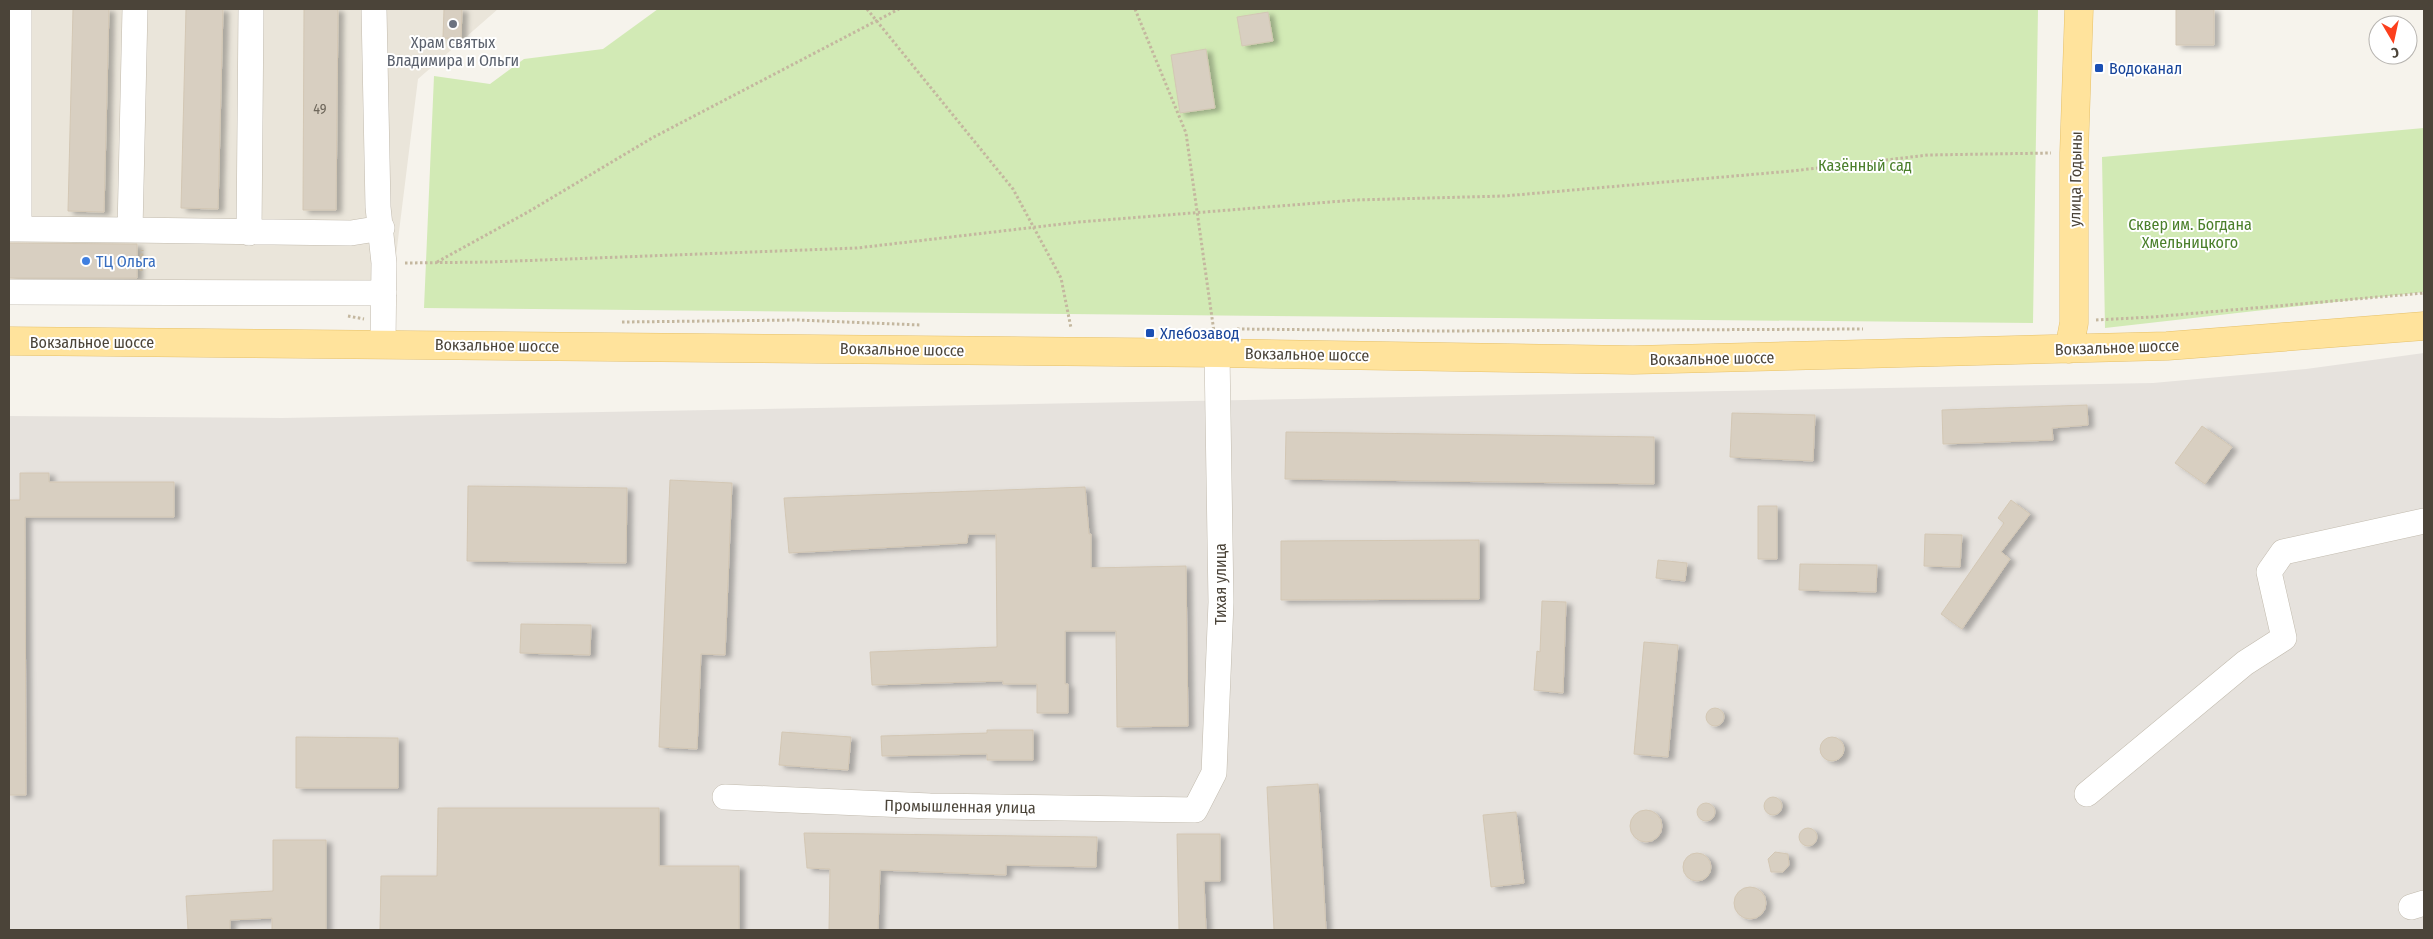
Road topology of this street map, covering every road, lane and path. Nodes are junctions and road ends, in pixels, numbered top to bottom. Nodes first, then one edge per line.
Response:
1 (19, 9) edge
2 (135, 9) edge
3 (251, 9) edge
4 (374, 9) edge
5 (866, 9) edge
6 (899, 9) edge
7 (1134, 9) edge
8 (2079, 9) edge
9 (876, 21) junction
10 (2074, 153) junction
11 (1197, 213) junction
12 (1033, 227) junction
13 (382, 228) junction
14 (14, 229) edge
15 (130, 230) junction
16 (249, 232) junction
17 (436, 262) junction
18 (384, 263) junction
19 (9, 292) edge
20 (384, 293) junction
21 (2424, 293) edge
22 (344, 315) dead end
23 (618, 322) dead end
24 (2074, 323) junction
25 (926, 326) dead end
26 (2424, 326) edge
27 (1061, 328) dead end
28 (1071, 328) junction
29 (1080, 328) dead end
30 (1204, 328) dead end
31 (1234, 329) dead end
32 (1872, 329) dead end
33 (383, 333) junction
34 (1218, 337) junction
35 (9, 341) edge
36 (2069, 349) junction
37 (2424, 521) edge
38 (2087, 794) dead end
39 (725, 797) dead end
40 (1195, 810) joint

1 - 14 lane
2 - 15 lane
3 - 16 lane
4 - 13 lane
5 - 9 path
6 - 9 path
7 - 11 path
8 - 10 main road, улица Годыны
9 - 12 path
9 - 17 path
10 - 11 path
10 - 24 main road, улица Годыны
11 - 12 path
11 - 34 path
12 - 17 path
12 - 28 path
13 - 16 lane
13 - 18 lane
14 - 15 lane
15 - 16 lane
17 - 18 path
18 - 20 lane
19 - 20 lane
20 - 33 lane
21 - 24 path
22 - 33 path
23 - 25 path
24 - 36 main road, улица Годыны
26 - 36 main road, Вокзальное шоссе
27 - 28 path
28 - 29 path
30 - 34 path
31 - 32 path
33 - 34 main road, Вокзальное шоссе
33 - 35 main road, Вокзальное шоссе
34 - 36 main road, Вокзальное шоссе
34 - 40 lane, Тихая улица
37 - 38 lane
39 - 40 lane, Промышленная улица

